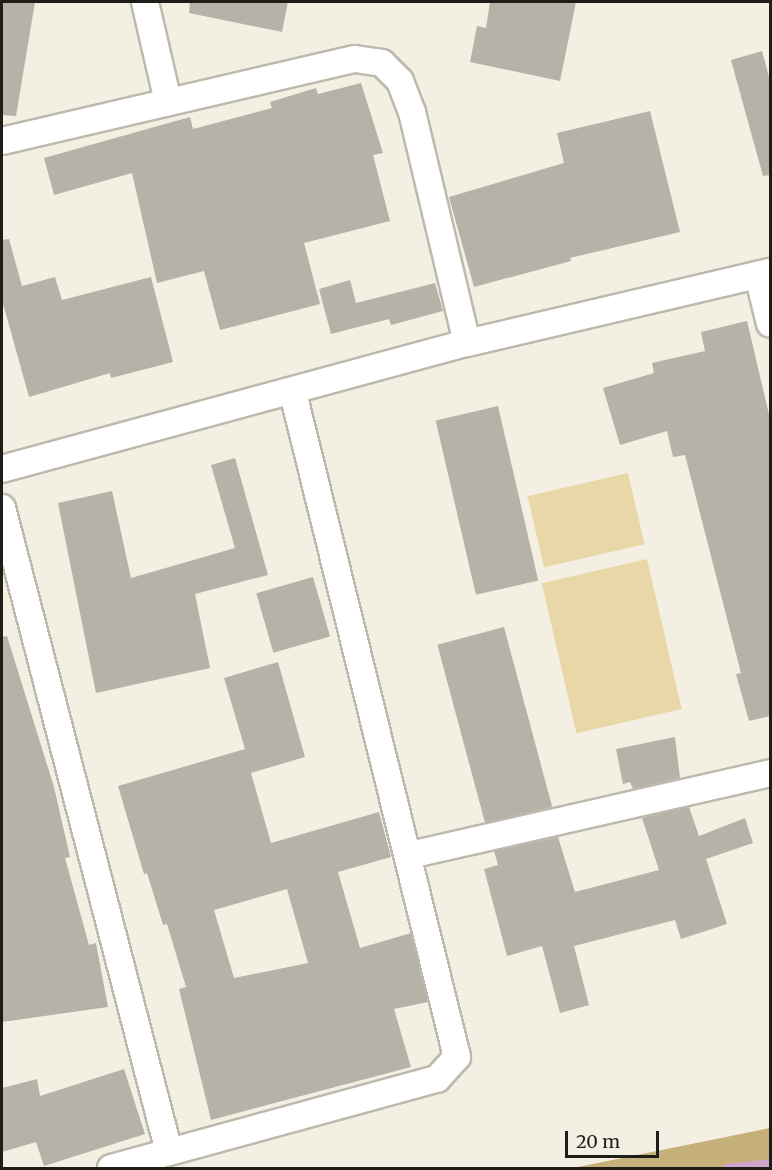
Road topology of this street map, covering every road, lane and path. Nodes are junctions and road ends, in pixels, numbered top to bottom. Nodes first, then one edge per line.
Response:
1 (145, 2) edge
2 (168, 102) junction
3 (2, 141) edge
4 (764, 273) edge
5 (771, 324) edge
6 (467, 343) junction
7 (293, 393) junction
8 (2, 469) edge
9 (2, 508) edge
10 (771, 773) edge
11 (410, 855) junction
12 (169, 1152) junction
13 (111, 1168) edge

1 - 2 street
2 - 3 street
2 - 6 street
4 - 5 street
4 - 6 street
6 - 7 street
7 - 8 street
7 - 11 street
9 - 12 street
10 - 11 street
11 - 12 street
12 - 13 street

